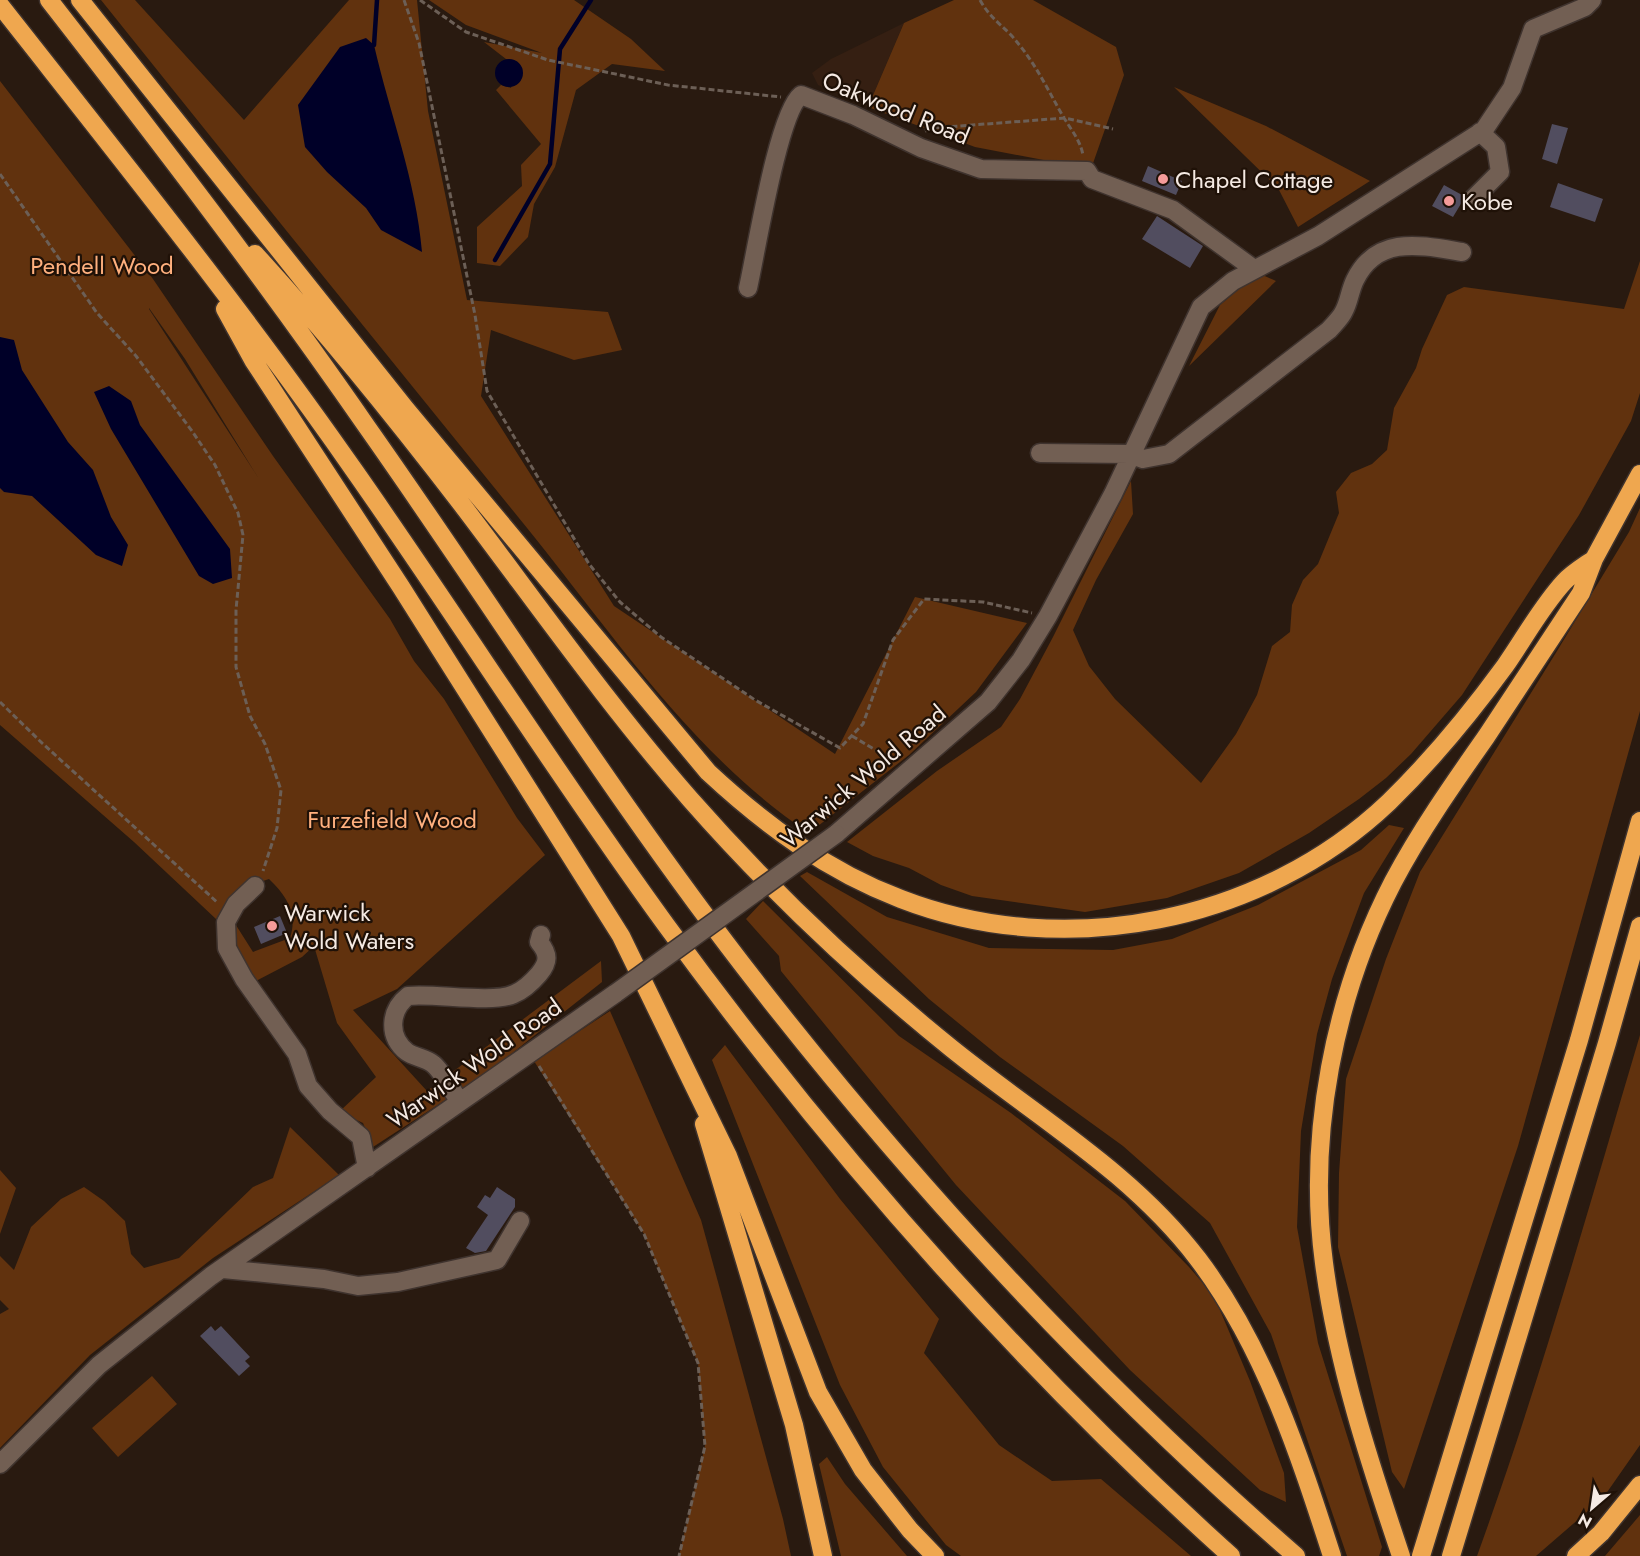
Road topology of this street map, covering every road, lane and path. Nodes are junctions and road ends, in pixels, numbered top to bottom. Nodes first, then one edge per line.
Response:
1 (49, 0) edge
2 (80, 0) edge
3 (404, 0) edge
4 (420, 0) edge
5 (980, 0) edge
6 (1592, 0) edge
7 (0, 5) edge
8 (796, 99) junction
9 (1065, 118) junction
10 (1113, 129) dead end
11 (922, 132) dead end
12 (1480, 132) junction
13 (1087, 171) junction
14 (0, 174) edge
15 (200, 193) junction
16 (1473, 199) dead end
17 (1462, 252) dead end
18 (195, 254) junction
19 (1254, 269) junction
20 (748, 288) dead end
21 (1040, 453) dead end
22 (1129, 454) junction
23 (1640, 474) edge
24 (1594, 559) junction
25 (1048, 616) junction
26 (0, 702) edge
27 (852, 736) junction
28 (909, 770) junction
29 (1640, 821) edge
30 (255, 886) joint
31 (230, 914) junction
32 (1640, 926) edge
33 (541, 935) dead end
34 (531, 1054) junction
35 (695, 1091) junction
36 (460, 1102) junction
37 (367, 1168) junction
38 (520, 1221) dead end
39 (222, 1269) junction
40 (0, 1464) edge
41 (1640, 1485) edge
42 (679, 1556) edge
43 (823, 1556) edge
44 (935, 1556) edge
45 (1231, 1556) edge
46 (1296, 1556) edge
47 (1332, 1556) edge
48 (1401, 1556) edge
49 (1422, 1556) edge
50 (1451, 1556) edge
51 (1576, 1556) edge

1 - 15 highway
2 - 24 highway
3 - 27 path
4 - 8 path
5 - 9 path
6 - 12 street, Warwick Wold Road
7 - 18 highway
8 - 13 street, Oakwood Road
8 - 20 street, Oakwood Road
9 - 10 path
9 - 11 path
9 - 13 path
12 - 16 street
12 - 19 street, Warwick Wold Road
13 - 19 street
14 - 30 path
15 - 46 highway
15 - 47 highway
17 - 22 street
18 - 35 highway
18 - 45 highway
19 - 22 street, Warwick Wold Road
21 - 22 street
22 - 25 street, Warwick Wold Road
23 - 24 highway
24 - 48 highway
25 - 27 path
25 - 28 street, Warwick Wold Road
26 - 31 path
27 - 28 path
28 - 34 street, Warwick Wold Road, bridge
29 - 49 highway
30 - 31 street
31 - 37 street
32 - 50 highway
33 - 36 street
34 - 36 street, Warwick Wold Road
34 - 42 path
35 - 43 highway
35 - 44 highway
36 - 37 street, Warwick Wold Road
37 - 39 street, Warwick Wold Road
38 - 39 street
39 - 40 street, Warwick Wold Road
41 - 51 highway

